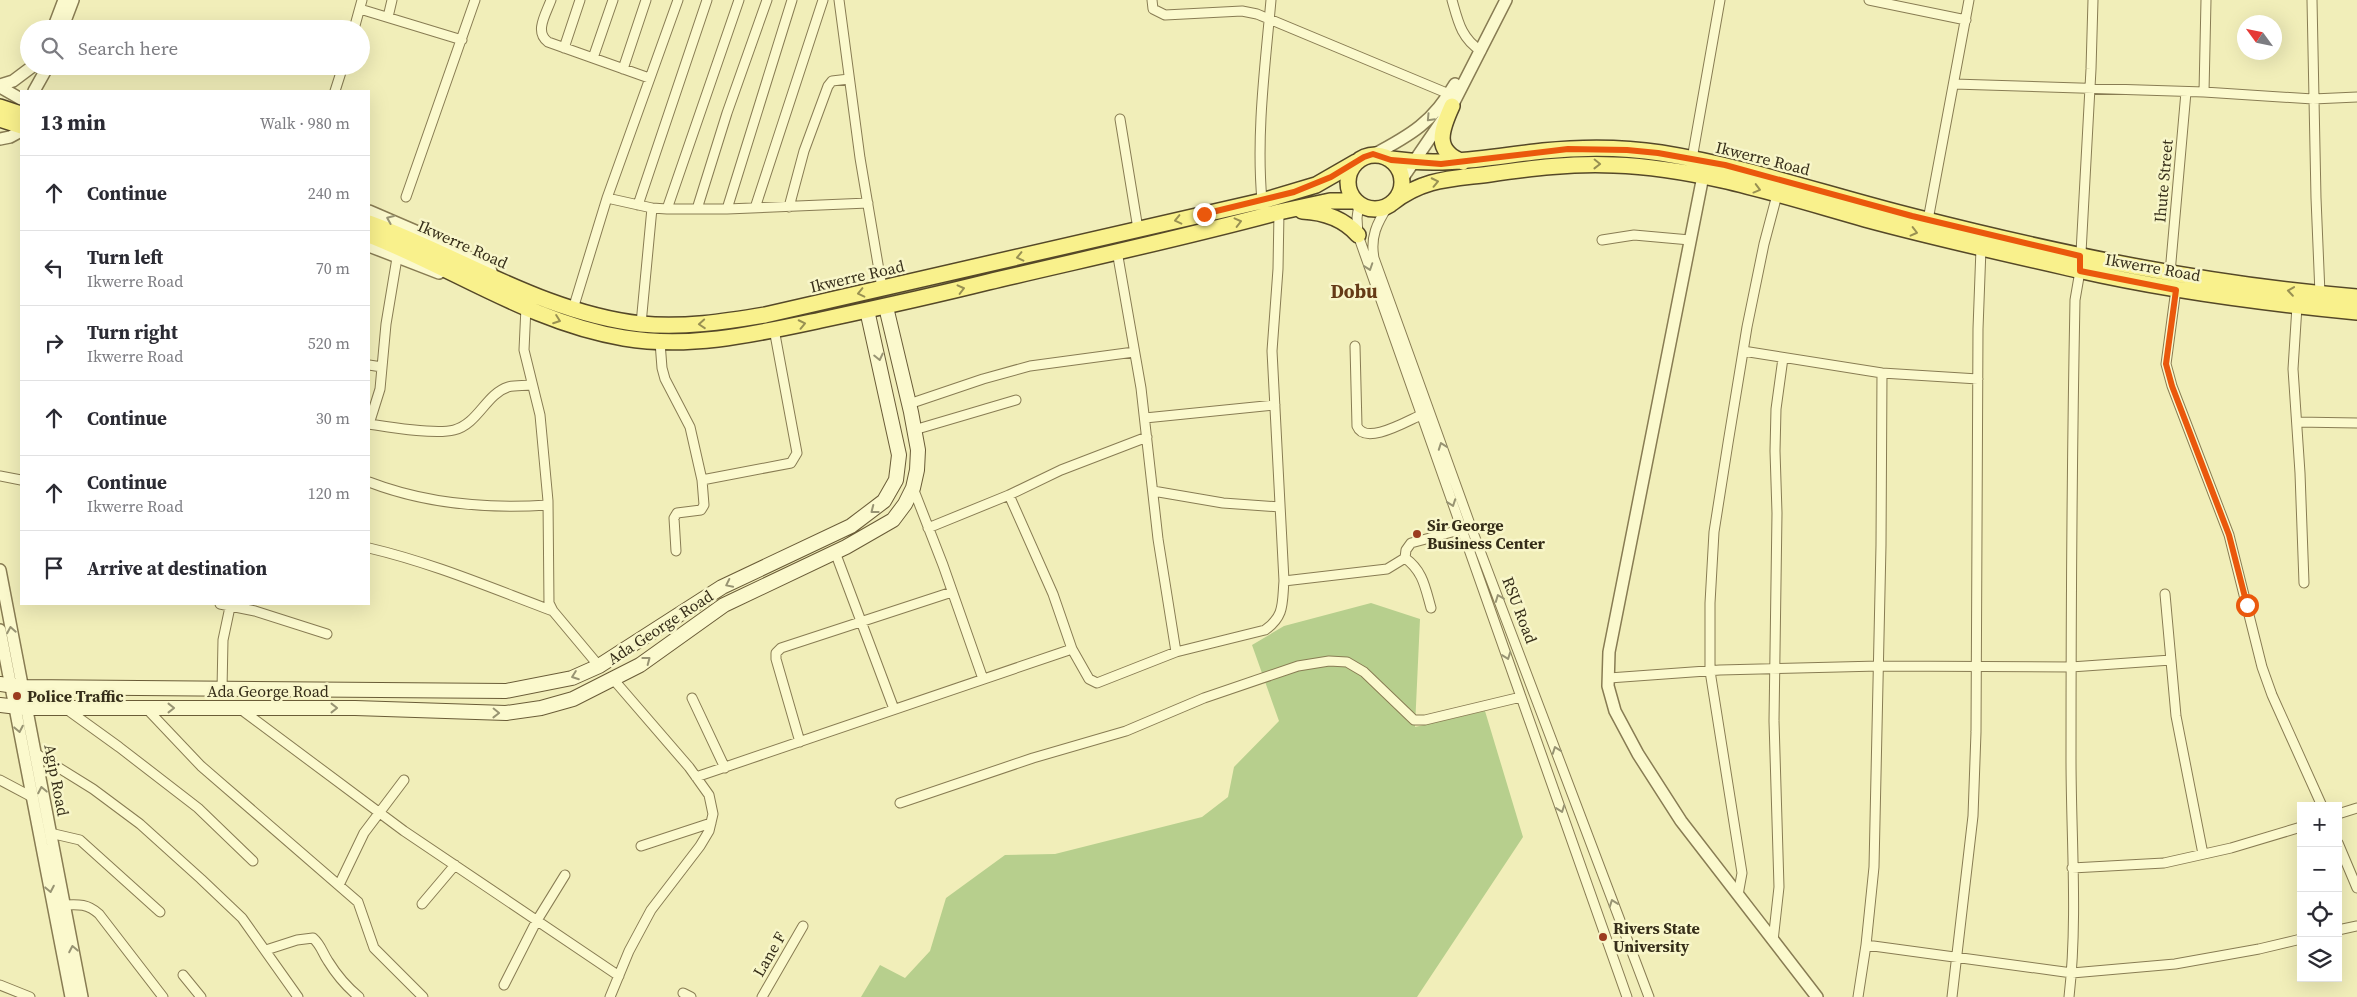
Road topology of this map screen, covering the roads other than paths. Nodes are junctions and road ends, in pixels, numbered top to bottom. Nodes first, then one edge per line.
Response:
1 (64, 0) edge
2 (73, 0) edge
3 (392, 0) edge
4 (475, 0) edge
5 (551, 0) edge
6 (580, 0) edge
7 (613, 0) edge
8 (646, 0) edge
9 (678, 0) edge
10 (707, 0) edge
11 (739, 0) edge
12 (767, 0) edge
13 (792, 0) edge
14 (823, 0) edge
15 (838, 0) edge
16 (1152, 0) edge
17 (1271, 0) edge
18 (1452, 0) edge
19 (1498, 0) edge
20 (1506, 0) edge
21 (1720, 0) edge
22 (1869, 0) edge
23 (1969, 0) edge
24 (2093, 0) edge
25 (2206, 0) edge
26 (2312, 0) edge
27 (361, 4) edge
28 (388, 17) junction
29 (1269, 18) junction
30 (56, 20) edge
31 (65, 20) edge
32 (357, 20) edge
33 (1966, 20) junction
34 (462, 40) junction
35 (564, 48) junction
36 (1477, 49) junction
37 (593, 58) junction
38 (623, 69) junction
39 (21, 75) edge
40 (340, 75) edge
41 (42, 77) joint
42 (649, 78) junction
43 (849, 79) junction
44 (1954, 84) junction
45 (0, 86) edge
46 (2090, 89) junction
47 (35, 90) edge
48 (42, 90) edge
49 (335, 90) edge
50 (2186, 92) junction
51 (2204, 92) junction
52 (20, 97) edge
53 (2357, 97) edge
54 (1450, 100) junction
55 (2313, 100) junction
56 (0, 107) edge
57 (20, 114) edge
58 (0, 119) edge
59 (1120, 119) dead end
60 (20, 132) edge
61 (1, 139) edge
62 (1373, 154) junction
63 (1692, 159) junction
64 (1391, 160) junction
65 (1356, 162) junction
66 (1412, 162) junction
67 (1463, 162) junction
68 (1703, 176) junction
69 (1402, 179) junction
70 (1777, 195) junction
71 (406, 197) dead end
72 (607, 198) junction
73 (1262, 201) junction
74 (1358, 202) junction
75 (868, 203) junction
76 (1390, 204) junction
77 (638, 205) junction
78 (789, 207) junction
79 (652, 208) junction
80 (755, 208) junction
81 (667, 209) junction
82 (697, 209) junction
83 (727, 209) junction
84 (370, 211) edge
85 (1283, 211) junction
86 (1928, 220) junction
87 (370, 223) edge
88 (1138, 229) junction
89 (370, 235) edge
90 (1358, 235) junction
91 (1602, 240) dead end
92 (1690, 240) junction
93 (370, 246) edge
94 (1981, 248) junction
95 (1117, 251) junction
96 (397, 258) junction
97 (2080, 263) junction
98 (2170, 274) junction
99 (509, 284) junction
100 (480, 285) junction
101 (882, 288) junction
102 (2176, 290) junction
103 (2320, 294) junction
104 (2357, 297) edge
105 (2297, 306) junction
106 (526, 307) junction
107 (886, 307) junction
108 (573, 309) junction
109 (867, 310) junction
110 (2357, 312) edge
111 (641, 324) junction
112 (774, 330) junction
113 (660, 342) junction
114 (1356, 346) dead end
115 (1744, 351) junction
116 (1134, 352) junction
117 (1783, 358) junction
118 (370, 365) edge
119 (382, 367) junction
120 (1882, 373) junction
121 (1978, 379) junction
122 (531, 386) junction
123 (1016, 400) dead end
124 (909, 404) junction
125 (1275, 405) junction
126 (1421, 415) junction
127 (1145, 418) junction
128 (370, 421) edge
129 (2297, 422) junction
130 (370, 424) edge
131 (2357, 424) edge
132 (914, 430) junction
133 (1147, 437) junction
134 (0, 476) edge
135 (20, 480) edge
136 (702, 480) junction
137 (370, 482) edge
138 (913, 488) junction
139 (1152, 491) junction
140 (1009, 495) junction
141 (548, 505) junction
142 (1280, 507) junction
143 (1471, 527) junction
144 (928, 528) junction
145 (1462, 530) junction
146 (370, 548) edge
147 (676, 551) dead end
148 (834, 552) junction
149 (1404, 558) junction
150 (0, 570) edge
151 (1284, 581) junction
152 (2304, 583) dead end
153 (952, 592) junction
154 (2165, 594) dead end
155 (223, 605) edge
156 (230, 607) junction
157 (1431, 608) dead end
158 (552, 611) junction
159 (861, 622) junction
160 (0, 630) edge
161 (328, 634) dead end
162 (1072, 649) junction
163 (1176, 652) junction
164 (2171, 660) junction
165 (599, 666) junction
166 (1878, 666) junction
167 (2071, 667) junction
168 (1977, 668) junction
169 (1775, 669) junction
170 (1710, 671) junction
171 (1608, 678) junction
172 (613, 679) junction
173 (983, 679) junction
174 (11, 685) edge
175 (222, 689) junction
176 (1521, 697) junction
177 (692, 698) dead end
178 (0, 705) edge
179 (20, 708) junction
180 (65, 708) junction
181 (146, 708) junction
182 (239, 708) junction
183 (894, 709) junction
184 (800, 742) junction
185 (35, 753) junction
186 (725, 768) junction
187 (696, 777) junction
188 (0, 780) edge
189 (404, 780) dead end
190 (32, 797) junction
191 (2320, 802) edge
192 (900, 803) dead end
193 (2357, 808) edge
194 (379, 812) junction
195 (2342, 813) edge
196 (711, 822) junction
197 (2297, 829) edge
198 (50, 833) junction
199 (641, 846) dead end
200 (2340, 847) edge
201 (2203, 854) junction
202 (254, 861) dead end
203 (455, 865) junction
204 (2072, 868) junction
205 (565, 874) dead end
206 (339, 885) junction
207 (2357, 888) edge
208 (1738, 895) junction
209 (422, 904) dead end
210 (64, 905) junction
211 (160, 912) dead end
212 (536, 922) junction
213 (803, 926) dead end
214 (2357, 926) edge
215 (2342, 929) edge
216 (1773, 941) junction
217 (2297, 941) edge
218 (1866, 945) junction
219 (266, 950) junction
220 (1956, 956) junction
221 (2072, 973) junction
222 (183, 975) dead end
223 (619, 976) junction
224 (504, 985) dead end
225 (0, 986) edge
226 (15, 995) edge
227 (30, 997) edge
228 (71, 997) edge
229 (82, 997) edge
230 (163, 997) edge
231 (200, 997) edge
232 (298, 997) edge
233 (359, 997) edge
234 (423, 997) edge
235 (610, 997) edge
236 (762, 997) edge
237 (1628, 997) edge
238 (1649, 997) edge
239 (1817, 997) edge
240 (1858, 997) edge
241 (1952, 997) edge
242 (2069, 997) edge

1 - 30 street
2 - 31 street
3 - 28 street
4 - 34 street
5 - 35 street
6 - 35 street
7 - 37 street
8 - 38 street
9 - 42 street
10 - 77 street
11 - 81 street
12 - 82 street
13 - 83 street
14 - 80 street
15 - 43 street
16 - 29 street
17 - 29 street
18 - 36 street
19 - 36 street
20 - 36 street
21 - 63 street
22 - 33 street
23 - 33 street
24 - 46 street
25 - 51 street
26 - 55 street
27 - 28 street
27 - 32 street
28 - 34 street
29 - 54 street
29 - 73 street
33 - 44 street
34 - 71 street
35 - 37 street
36 - 54 street
37 - 38 street
38 - 42 street
39 - 45 street
40 - 49 street
41 - 47 street
41 - 48 street
42 - 72 street
43 - 75 street
43 - 78 street
44 - 46 street
44 - 86 street
45 - 52 street
46 - 50 street
46 - 97 street
50 - 51 street
50 - 98 street, Ihute Street
51 - 55 street
53 - 55 street
54 -> 62 street
54 - 66 street
54 - 67 main road
55 - 103 street
56 - 57 main road
58 - 60 main road
59 - 88 street
60 - 61 street
62 - 64 main road
62 - 65 main road
63 - 67 main road, Ikwerre Road
63 - 86 main road, Ikwerre Road
64 - 66 main road, Ikwerre Road
64 - 69 main road
65 - 73 main road, Ikwerre Road
65 - 74 main road
66 - 67 main road, Ikwerre Road
66 - 69 street
68 -> 70 main road, Ikwerre Road
76 -> 68 main road, Ikwerre Road
68 - 92 street
69 - 76 main road
70 -> 94 main road, Ikwerre Road
70 - 115 street
72 - 77 street
72 - 108 street
73 -> 88 main road, Ikwerre Road
74 - 76 main road
74 - 85 main road, Ikwerre Road
74 - 90 street, RSU Road
75 - 78 street
75 - 101 street
143 -> 76 street, RSU Road
77 - 79 street
78 - 80 street
79 - 81 street
79 - 111 street
80 - 83 street
81 - 82 street
82 - 83 street
99 -> 84 street
85 - 90 main road
95 -> 85 main road, Ikwerre Road
85 - 125 street
86 - 97 main road, Ikwerre Road
87 - 99 main road, Ikwerre Road
88 -> 101 main road, Ikwerre Road
89 - 100 main road, Ikwerre Road
90 -> 126 street, RSU Road
91 - 92 street
92 - 171 street
93 - 96 street
94 - 97 main road, Ikwerre Road
94 - 121 street
107 -> 95 main road, Ikwerre Road
95 - 116 street
96 - 100 street
96 - 119 street
97 - 98 main road, Ikwerre Road
97 - 102 main road, Ikwerre Road
97 - 167 street
103 -> 98 main road, Ikwerre Road
99 - 108 main road, Ikwerre Road
100 - 106 main road, Ikwerre Road
101 -> 111 main road, Ikwerre Road
102 - 105 main road, Ikwerre Road
102 - 191 street
103 - 104 main road, Ikwerre Road
105 - 110 main road, Ikwerre Road
105 - 129 street
106 -> 113 main road, Ikwerre Road
106 - 122 street
107 - 109 main road, Ikwerre Road
107 - 124 main road, Ada George Road
108 - 111 main road, Ikwerre Road
112 -> 109 main road, Ikwerre Road
109 -> 165 main road, Ada George Road
112 - 113 main road, Ikwerre Road
112 - 136 street
113 - 136 street
114 - 126 street
115 - 117 street
115 - 170 street
116 - 124 street
116 - 127 street
117 - 120 street
117 - 169 street
118 - 119 street
119 - 128 street
120 - 121 street
120 - 166 street
121 - 168 street
122 - 130 street
122 - 141 street
123 - 132 street
124 - 132 main road, Ada George Road
125 - 127 street
125 - 142 street
126 -> 145 street, RSU Road
127 - 133 street
129 - 131 street
129 - 152 street
132 - 138 main road, Ada George Road
133 - 139 street
133 - 140 street
134 - 135 street
136 - 147 street
137 - 141 street
138 - 144 street
138 - 148 main road, Ada George Road
139 - 142 street
139 - 163 street
140 - 144 street
140 - 162 street
141 - 158 street
142 - 151 street
143 - 145 street
238 -> 143 street, RSU Road
144 - 153 street
145 - 149 street
145 -> 176 street, RSU Road
146 - 158 street
148 - 159 street
172 -> 148 main road, Ada George Road
149 - 151 street
149 - 157 street
174 -> 150 street, Agip Road
151 - 163 street
153 - 159 street
153 - 173 street
154 - 164 street
155 - 156 street
156 - 161 street
156 - 175 street
158 - 165 street
159 - 183 street
159 - 184 street
160 - 174 street, Agip Road
162 - 163 street
162 - 173 street
164 - 167 street
164 - 201 street
165 -> 175 main road, Ada George Road
166 - 168 street
166 - 169 street
166 - 218 street
167 - 168 street
167 - 204 street
168 - 220 street
169 - 170 street
169 - 216 street
170 - 171 street
170 - 208 street
171 - 208 street
182 -> 172 main road, Ada George Road
172 - 187 street
173 - 183 street
174 - 175 main road, Ada George Road
174 - 179 street, Agip Road
176 - 192 street
176 -> 237 street, RSU Road
177 - 186 street
178 - 179 main road, Ada George Road
179 - 180 main road, Ada George Road
179 - 185 street, Agip Road
179 -> 190 street, Agip Road
180 - 181 main road, Ada George Road
180 - 202 street
181 -> 182 main road, Ada George Road
181 - 206 street
182 - 194 street
183 - 184 street
184 - 186 street
198 -> 185 street, Agip Road
185 - 219 street
186 - 187 street
187 - 196 street
188 - 190 street
189 - 194 street
190 -> 228 street, Agip Road
193 - 195 street
194 - 203 street
194 - 206 street
196 - 199 street
196 - 223 street
197 - 201 street
198 - 210 street, Agip Road
198 - 211 street
200 - 207 street
201 - 204 street
203 - 209 street
203 - 212 street
204 - 221 street
205 - 212 street
206 - 234 street
208 - 216 street
229 -> 210 street, Agip Road
210 - 230 street
212 - 223 street
212 - 224 street
213 - 236 street, Lane F
214 - 215 street
216 - 239 street
217 - 221 street
218 - 220 street
218 - 240 street
219 - 232 street
219 - 233 street
220 - 221 street
220 - 241 street
221 - 242 street
222 - 231 street
223 - 235 street
225 - 226 street
226 - 227 street

